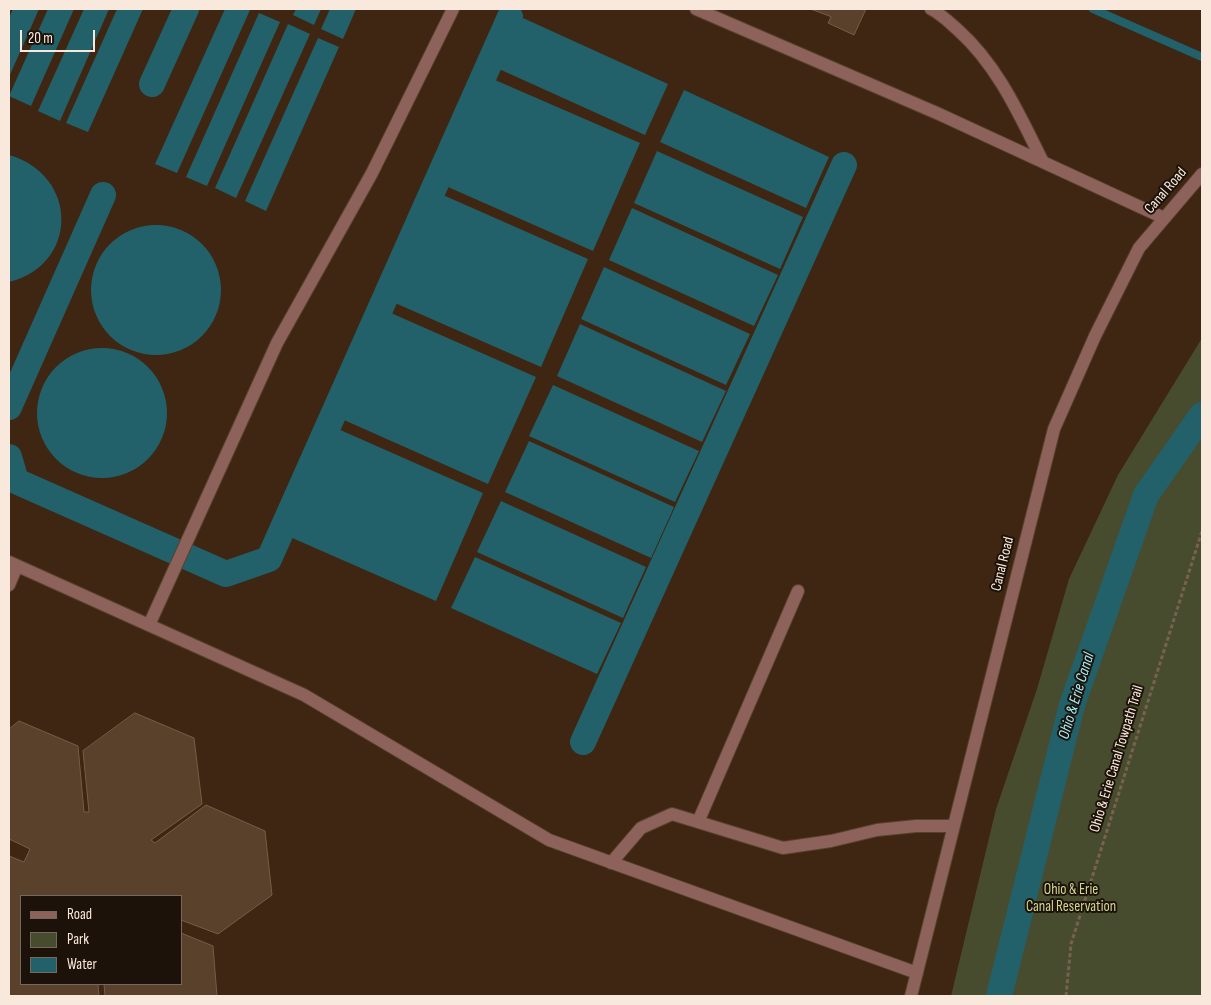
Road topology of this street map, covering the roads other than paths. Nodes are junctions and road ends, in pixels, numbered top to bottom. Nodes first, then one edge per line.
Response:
1 (453, 9) edge
2 (696, 9) edge
3 (936, 10) edge
4 (721, 13) edge
5 (1042, 162) junction
6 (1202, 174) edge
7 (1164, 218) junction
8 (13, 564) edge
9 (9, 585) edge
10 (798, 591) dead end
11 (149, 625) junction
12 (698, 822) junction
13 (954, 826) junction
14 (611, 863) junction
15 (917, 973) junction
16 (911, 996) edge

1 - 11 street
2 - 4 street
3 - 5 street
4 - 5 street
5 - 7 street
6 - 7 street, Canal Road
7 - 13 street, Canal Road
8 - 9 street
8 - 11 street
10 - 12 street
11 - 14 street
12 - 13 street
12 - 14 street
13 - 15 street, Canal Road
14 - 15 street
15 - 16 street, Canal Road

